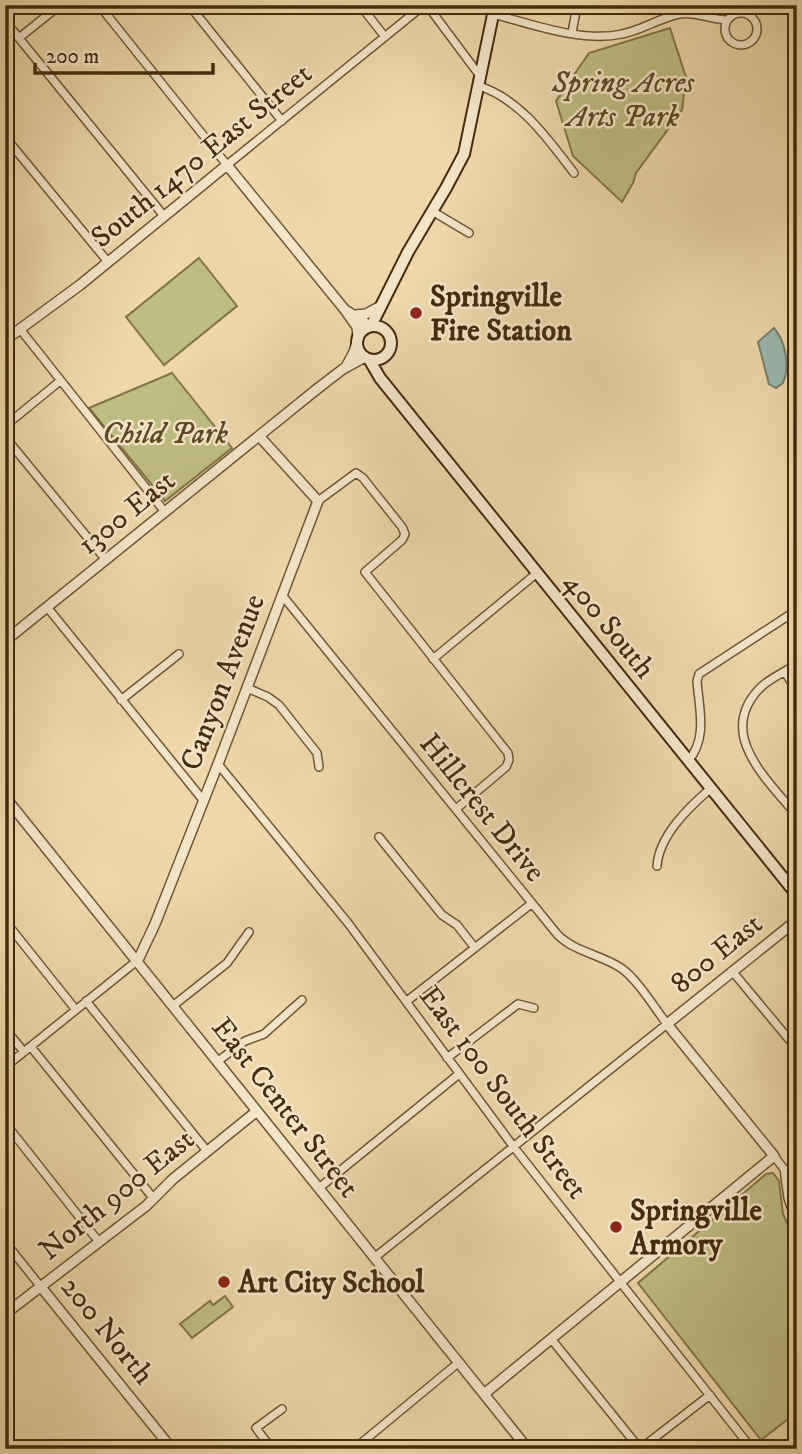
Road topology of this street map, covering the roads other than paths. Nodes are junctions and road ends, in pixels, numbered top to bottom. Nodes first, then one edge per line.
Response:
1 (60, 5) edge
2 (99, 5) edge
3 (189, 5) edge
4 (360, 5) edge
5 (425, 5) edge
6 (578, 5) edge
7 (741, 5) edge
8 (748, 5) edge
9 (494, 10) edge
10 (702, 16) junction
11 (731, 17) junction
12 (752, 17) junction
13 (5, 21) edge
14 (725, 32) junction
15 (572, 33) junction
16 (385, 37) junction
17 (19, 38) junction
18 (480, 81) junction
19 (282, 121) junction
20 (5, 137) edge
21 (227, 165) junction
22 (574, 173) dead end
23 (432, 211) junction
24 (164, 216) junction
25 (469, 233) dead end
26 (107, 262) junction
27 (380, 305) junction
28 (350, 313) junction
29 (370, 326) junction
30 (20, 329) junction
31 (387, 332) junction
32 (358, 338) junction
33 (5, 340) edge
34 (387, 353) junction
35 (367, 358) junction
36 (343, 369) junction
37 (60, 382) junction
38 (388, 384) junction
39 (5, 426) edge
40 (5, 436) edge
41 (260, 437) junction
42 (318, 501) junction
43 (165, 512) junction
44 (106, 560) junction
45 (537, 573) junction
46 (282, 595) junction
47 (47, 607) junction
48 (797, 610) edge
49 (5, 641) edge
50 (179, 654) dead end
51 (433, 659) junction
52 (797, 664) edge
53 (785, 672) junction
54 (247, 688) junction
55 (797, 692) edge
56 (121, 700) junction
57 (688, 761) junction
58 (218, 764) junction
59 (319, 767) dead end
60 (710, 789) junction
61 (5, 797) edge
62 (203, 800) junction
63 (456, 809) junction
64 (797, 816) edge
65 (379, 837) dead end
66 (657, 866) dead end
67 (797, 895) edge
68 (531, 904) junction
69 (797, 920) edge
70 (5, 922) edge
71 (249, 932) dead end
72 (475, 948) junction
73 (138, 960) junction
74 (733, 971) junction
75 (302, 1000) dead end
76 (407, 1001) junction
77 (86, 1002) junction
78 (174, 1005) junction
79 (534, 1008) dead end
80 (76, 1010) junction
81 (667, 1024) junction
82 (5, 1029) edge
83 (31, 1047) junction
84 (797, 1049) edge
85 (23, 1052) junction
86 (447, 1058) junction
87 (218, 1061) junction
88 (5, 1067) edge
89 (459, 1074) junction
90 (257, 1111) junction
91 (5, 1123) edge
92 (513, 1146) junction
93 (207, 1151) junction
94 (774, 1156) junction
95 (319, 1188) junction
96 (154, 1199) junction
97 (797, 1224) edge
98 (5, 1242) edge
99 (99, 1242) junction
100 (374, 1258) junction
101 (621, 1282) junction
102 (41, 1287) junction
103 (5, 1314) edge
104 (552, 1340) junction
105 (458, 1363) junction
106 (484, 1394) junction
107 (710, 1395) junction
108 (282, 1409) dead end
109 (169, 1445) edge
110 (642, 1448) edge
111 (155, 1449) edge
112 (272, 1449) edge
113 (354, 1449) edge
114 (528, 1449) edge
115 (752, 1449) edge

1 - 17 street
2 - 21 street
3 - 19 street
4 - 16 street
5 - 16 street, South 1470 East Street
5 - 18 street
6 - 15 street
7 - 11 street
8 - 12 street
9 - 15 street
9 - 18 main road
10 - 11 street
10 - 14 street
10 - 15 street
11 - 12 street
11 - 14 street
12 - 14 street
13 - 17 street
16 - 19 street, South 1470 East Street
17 - 24 street
18 - 22 street
18 - 23 main road
19 - 21 street, South 1470 East Street
20 - 26 street
21 - 24 street, South 1470 East Street
21 - 28 street
23 - 25 street
23 - 27 main road
24 - 26 street, South 1470 East Street
26 - 30 street, South 1470 East Street
27 - 28 street
27 - 29 main road
27 - 31 main road
28 - 29 street
28 - 32 street
29 - 31 main road
29 - 32 main road
30 - 33 street, South 1470 East Street
30 - 37 street
31 - 34 main road
32 - 35 main road
32 - 36 street, 1300 East
34 - 35 main road
34 - 38 main road
35 - 36 street, 1300 East
35 - 38 main road, 400 South
36 - 41 street, 1300 East
37 - 39 street
37 - 43 street
38 - 45 main road, 400 South
40 - 44 street
41 - 42 street
41 - 43 street, 1300 East
42 - 46 street, Canyon Avenue
42 - 51 street
43 - 44 street, 1300 East
44 - 47 street, 1300 East
45 - 51 street
45 - 57 main road, 400 South
46 - 54 street, Canyon Avenue
46 - 63 street, Hillcrest Drive
47 - 49 street, 1300 East
47 - 56 street
48 - 57 street
50 - 56 street
51 - 63 street
52 - 53 street
53 - 55 street
53 - 64 street
54 - 58 street, Canyon Avenue
54 - 59 street
56 - 62 street
57 - 60 main road, 400 South
58 - 62 street, Canyon Avenue
58 - 76 street, East 100 South Street
60 - 66 street
60 - 67 main road, 400 South
61 - 73 street, East Center Street
62 - 73 street, Canyon Avenue
63 - 68 street, Hillcrest Drive
65 - 72 street
68 - 72 street
68 - 81 street, Hillcrest Drive
69 - 74 street, 800 East
70 - 80 street
71 - 78 street
72 - 76 street
73 - 77 street
73 - 78 street, East Center Street
74 - 81 street, 800 East
74 - 84 street
75 - 87 street
76 - 86 street, East 100 South Street
77 - 80 street
77 - 93 street
78 - 87 street, East Center Street
79 - 86 street
80 - 83 street
81 - 92 street
81 - 94 street
82 - 85 street
83 - 85 street
83 - 96 street
85 - 88 street
86 - 89 street, East 100 South Street
87 - 90 street, East Center Street
89 - 92 street, East 100 South Street
89 - 95 street
90 - 93 street, North 900 East
90 - 95 street, East Center Street
91 - 99 street
92 - 100 street
92 - 101 street, East 100 South Street
93 - 96 street, North 900 East
94 - 97 street
94 - 101 street
95 - 100 street, East Center Street
96 - 99 street, North 900 East
98 - 102 street, 200 North
99 - 102 street, North 900 East
100 - 105 street, East Center Street
101 - 104 street
101 - 107 street, East 100 South Street
102 - 103 street, North 900 East
102 - 109 street, 200 North
104 - 106 street
104 - 110 street
105 - 106 street, East Center Street
105 - 113 street
106 - 114 street, East Center Street
107 - 110 street
107 - 115 street, East 100 South Street
108 - 112 street
109 - 111 street

